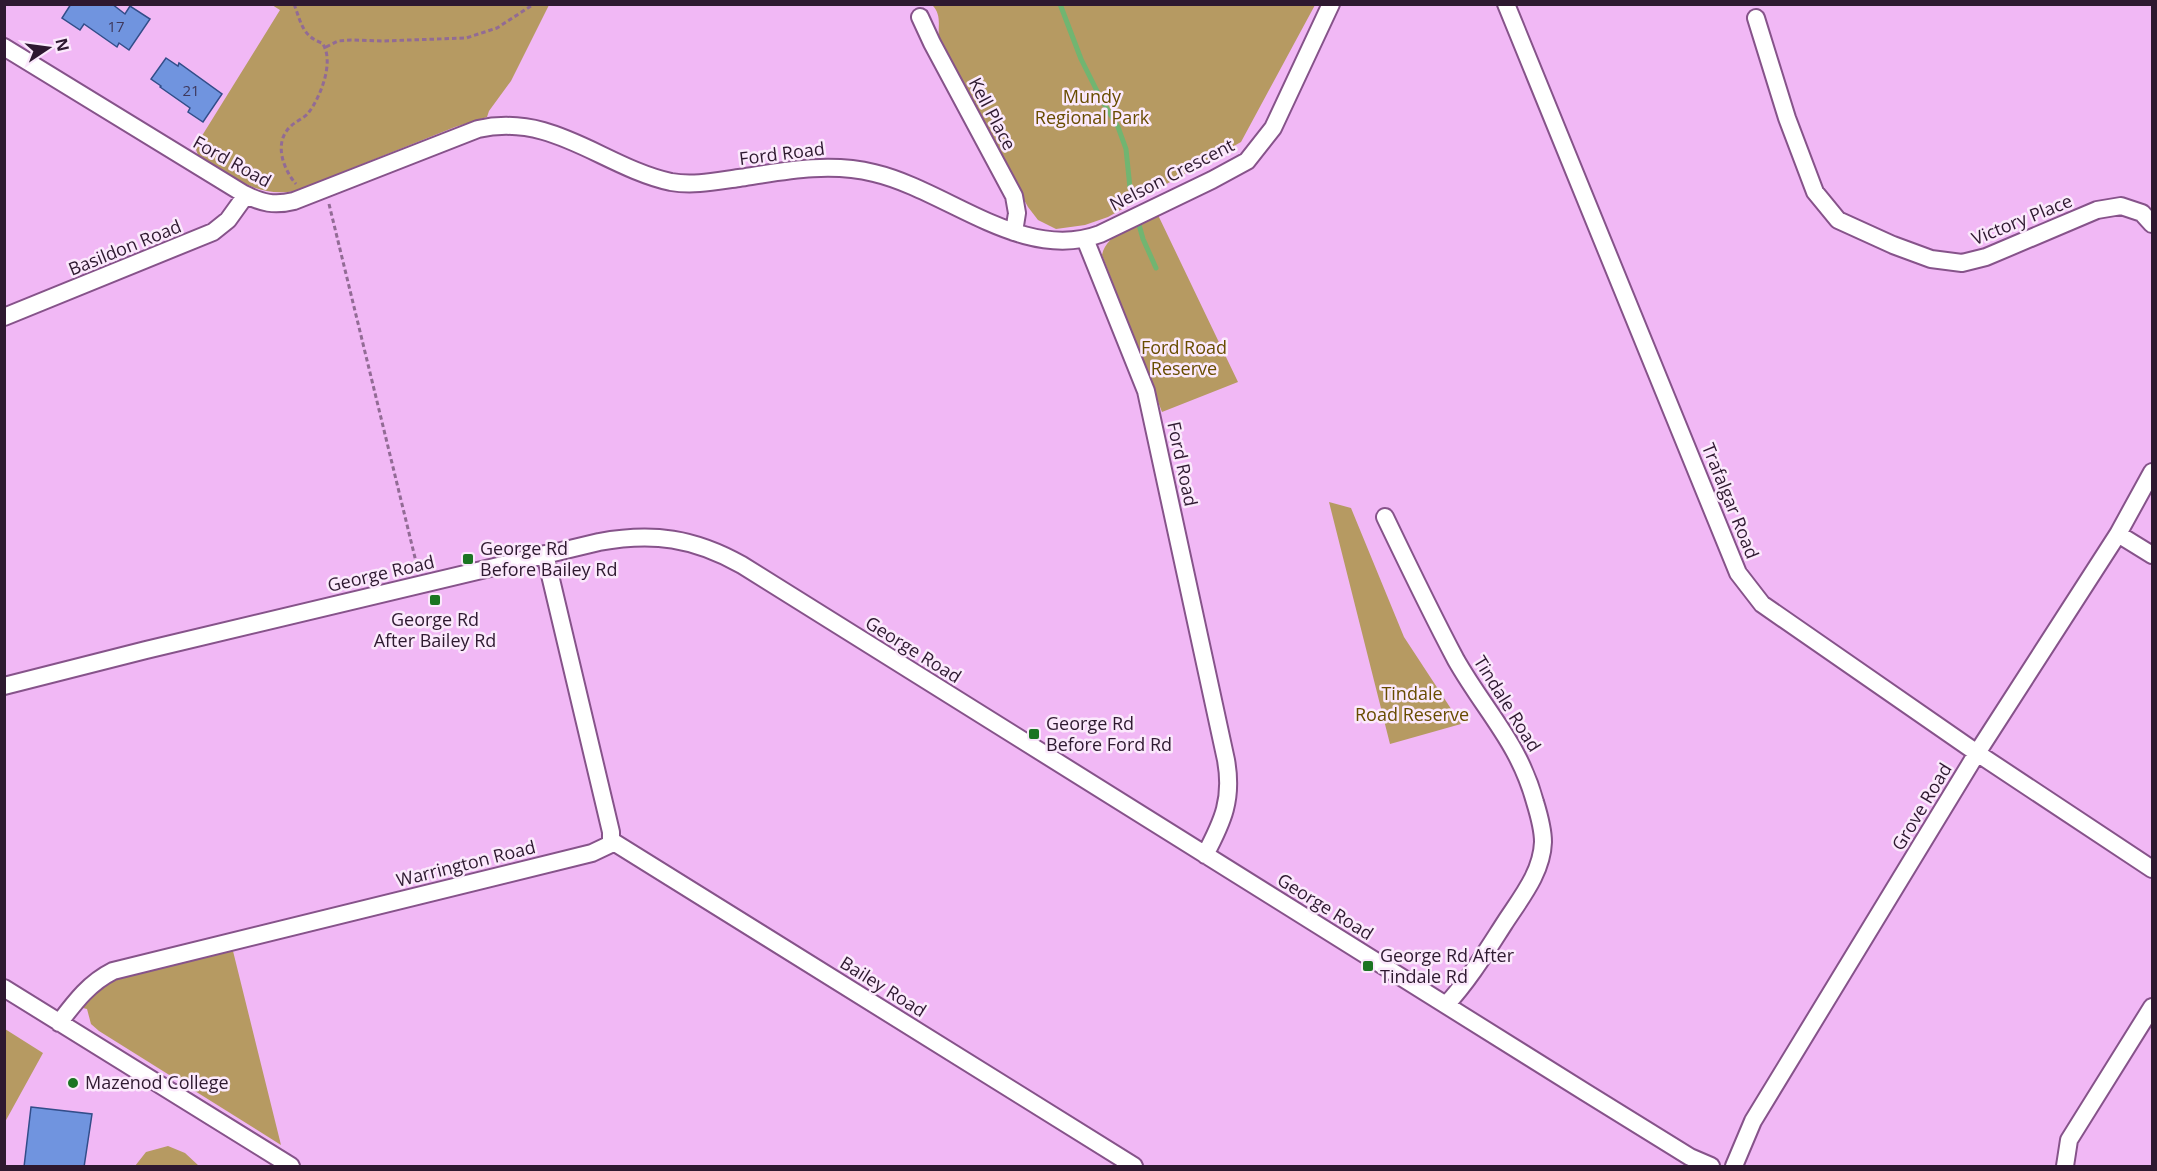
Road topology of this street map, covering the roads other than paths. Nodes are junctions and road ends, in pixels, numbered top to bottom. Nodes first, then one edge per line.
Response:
1 (1331, 4) edge
2 (1506, 4) edge
3 (920, 17) dead end
4 (1756, 18) dead end
5 (4, 47) edge
6 (246, 195) junction
7 (2152, 224) edge
8 (1014, 232) junction
9 (1085, 239) junction
10 (4, 317) edge
11 (2152, 472) edge
12 (1385, 517) dead end
13 (2118, 534) junction
14 (545, 554) junction
15 (2152, 555) edge
16 (4, 686) edge
17 (1977, 753) junction
18 (612, 841) junction
19 (1205, 855) junction
20 (2152, 869) edge
21 (4, 988) edge
22 (1446, 1005) junction
23 (2152, 1007) edge
24 (60, 1023) junction
25 (291, 1167) edge
26 (1134, 1167) edge
27 (1711, 1167) edge
28 (1734, 1167) edge
29 (2066, 1167) edge

1 - 9 street, Nelson Crescent
2 - 17 street, Trafalgar Road
3 - 8 street, Kell Place
4 - 7 street, Victory Place
5 - 6 street, Ford Road
6 - 8 street, Ford Road
6 - 10 street, Basildon Road
8 - 9 street, Ford Road
9 - 19 street, Ford Road
11 - 13 street, Grove Road
12 - 22 street, Tindale Road
13 - 15 street
13 - 17 street, Grove Road
14 - 16 street, George Road
14 - 18 street
14 - 19 street, George Road
17 - 20 street, Trafalgar Road
17 - 28 street, Grove Road
18 - 24 street, Warrington Road
18 - 26 street, Bailey Road
19 - 22 street, George Road
21 - 24 street
22 - 27 street, George Road
23 - 29 street
24 - 25 street

